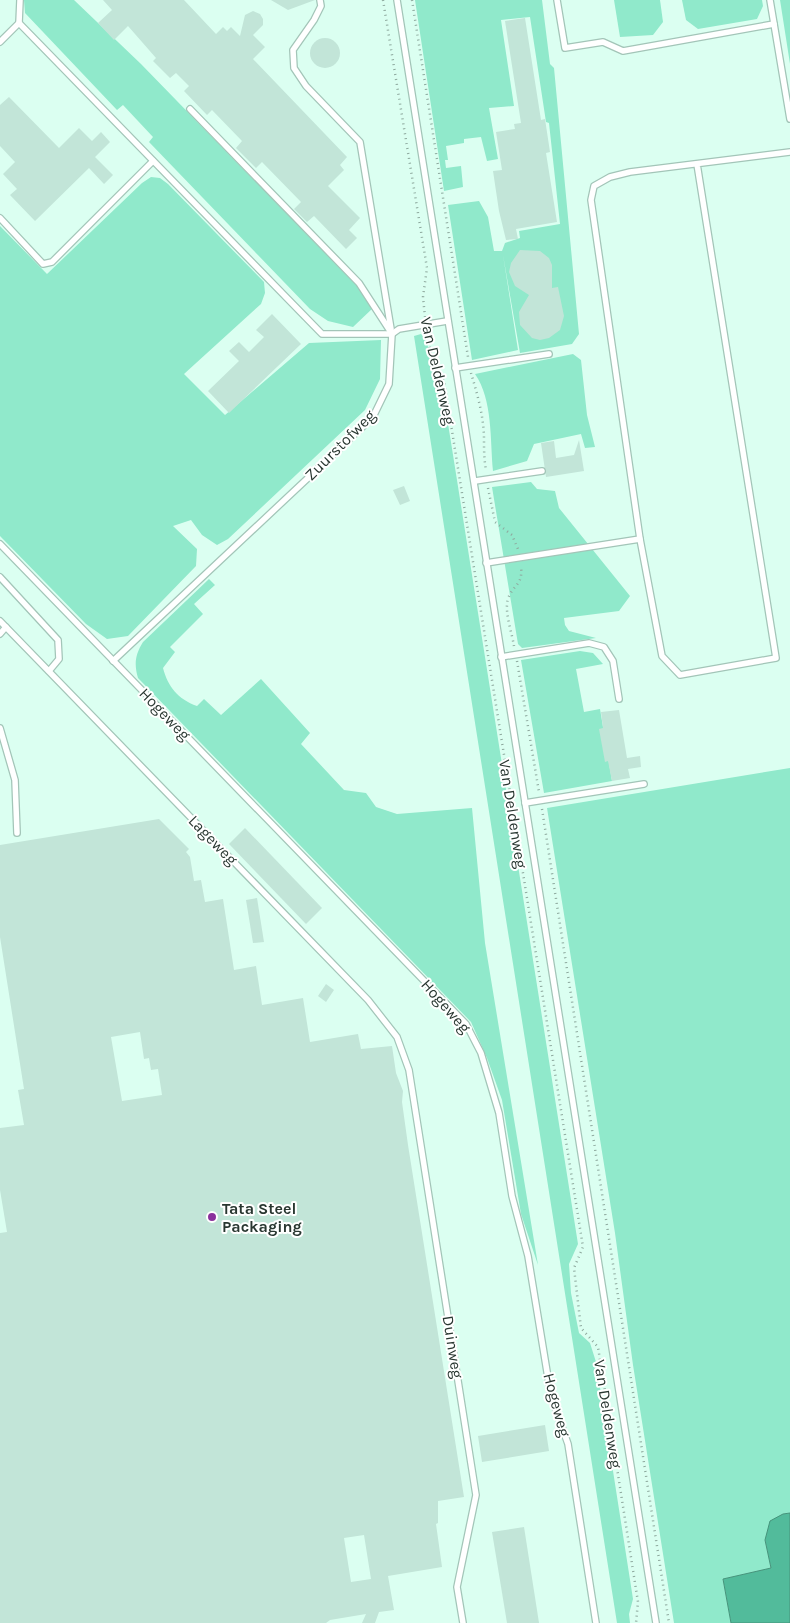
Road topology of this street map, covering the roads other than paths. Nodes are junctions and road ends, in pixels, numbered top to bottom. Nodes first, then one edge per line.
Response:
1 (20, 0) edge
2 (320, 0) edge
3 (397, 0) edge
4 (557, 0) edge
5 (770, 0) edge
6 (19, 23) junction
7 (774, 24) junction
8 (0, 42) edge
9 (190, 109) dead end
10 (790, 119) edge
11 (790, 152) edge
12 (153, 161) junction
13 (697, 164) junction
14 (0, 218) edge
15 (447, 321) junction
16 (392, 334) junction
17 (549, 354) dead end
18 (455, 368) junction
19 (542, 470) dead end
20 (475, 481) junction
21 (640, 539) junction
22 (0, 544) edge
23 (486, 563) junction
24 (0, 577) edge
25 (0, 621) edge
26 (6, 627) junction
27 (0, 634) edge
28 (501, 657) junction
29 (113, 661) junction
30 (49, 671) junction
31 (619, 699) dead end
32 (0, 728) edge
33 (644, 784) dead end
34 (525, 804) junction
35 (17, 833) dead end
36 (409, 1070) joint
37 (463, 1623) edge
38 (596, 1623) edge
39 (656, 1623) edge

1 - 6 lane
2 - 16 lane, Zuurstofweg
3 - 15 lane, Van Deldenweg
4 - 7 lane
5 - 7 lane
6 - 8 lane
6 - 12 lane
7 - 10 lane
9 - 16 lane
11 - 13 lane
12 - 14 lane
12 - 16 lane
13 - 21 lane
13 - 21 lane
15 - 16 lane
15 - 18 lane, Van Deldenweg
16 - 29 lane, Zuurstofweg
17 - 18 lane
18 - 20 lane, Van Deldenweg
19 - 20 lane
20 - 23 lane, Van Deldenweg
21 - 23 lane
22 - 29 lane, Hogeweg
23 - 28 lane, Van Deldenweg
24 - 30 lane
25 - 26 lane, Lageweg
26 - 27 lane
26 - 30 lane, Lageweg
28 - 31 lane
28 - 34 lane, Van Deldenweg
29 - 38 lane, Hogeweg
30 - 36 lane, Lageweg
32 - 35 lane
33 - 34 lane
34 - 39 lane, Van Deldenweg
36 - 37 lane, Duinweg

